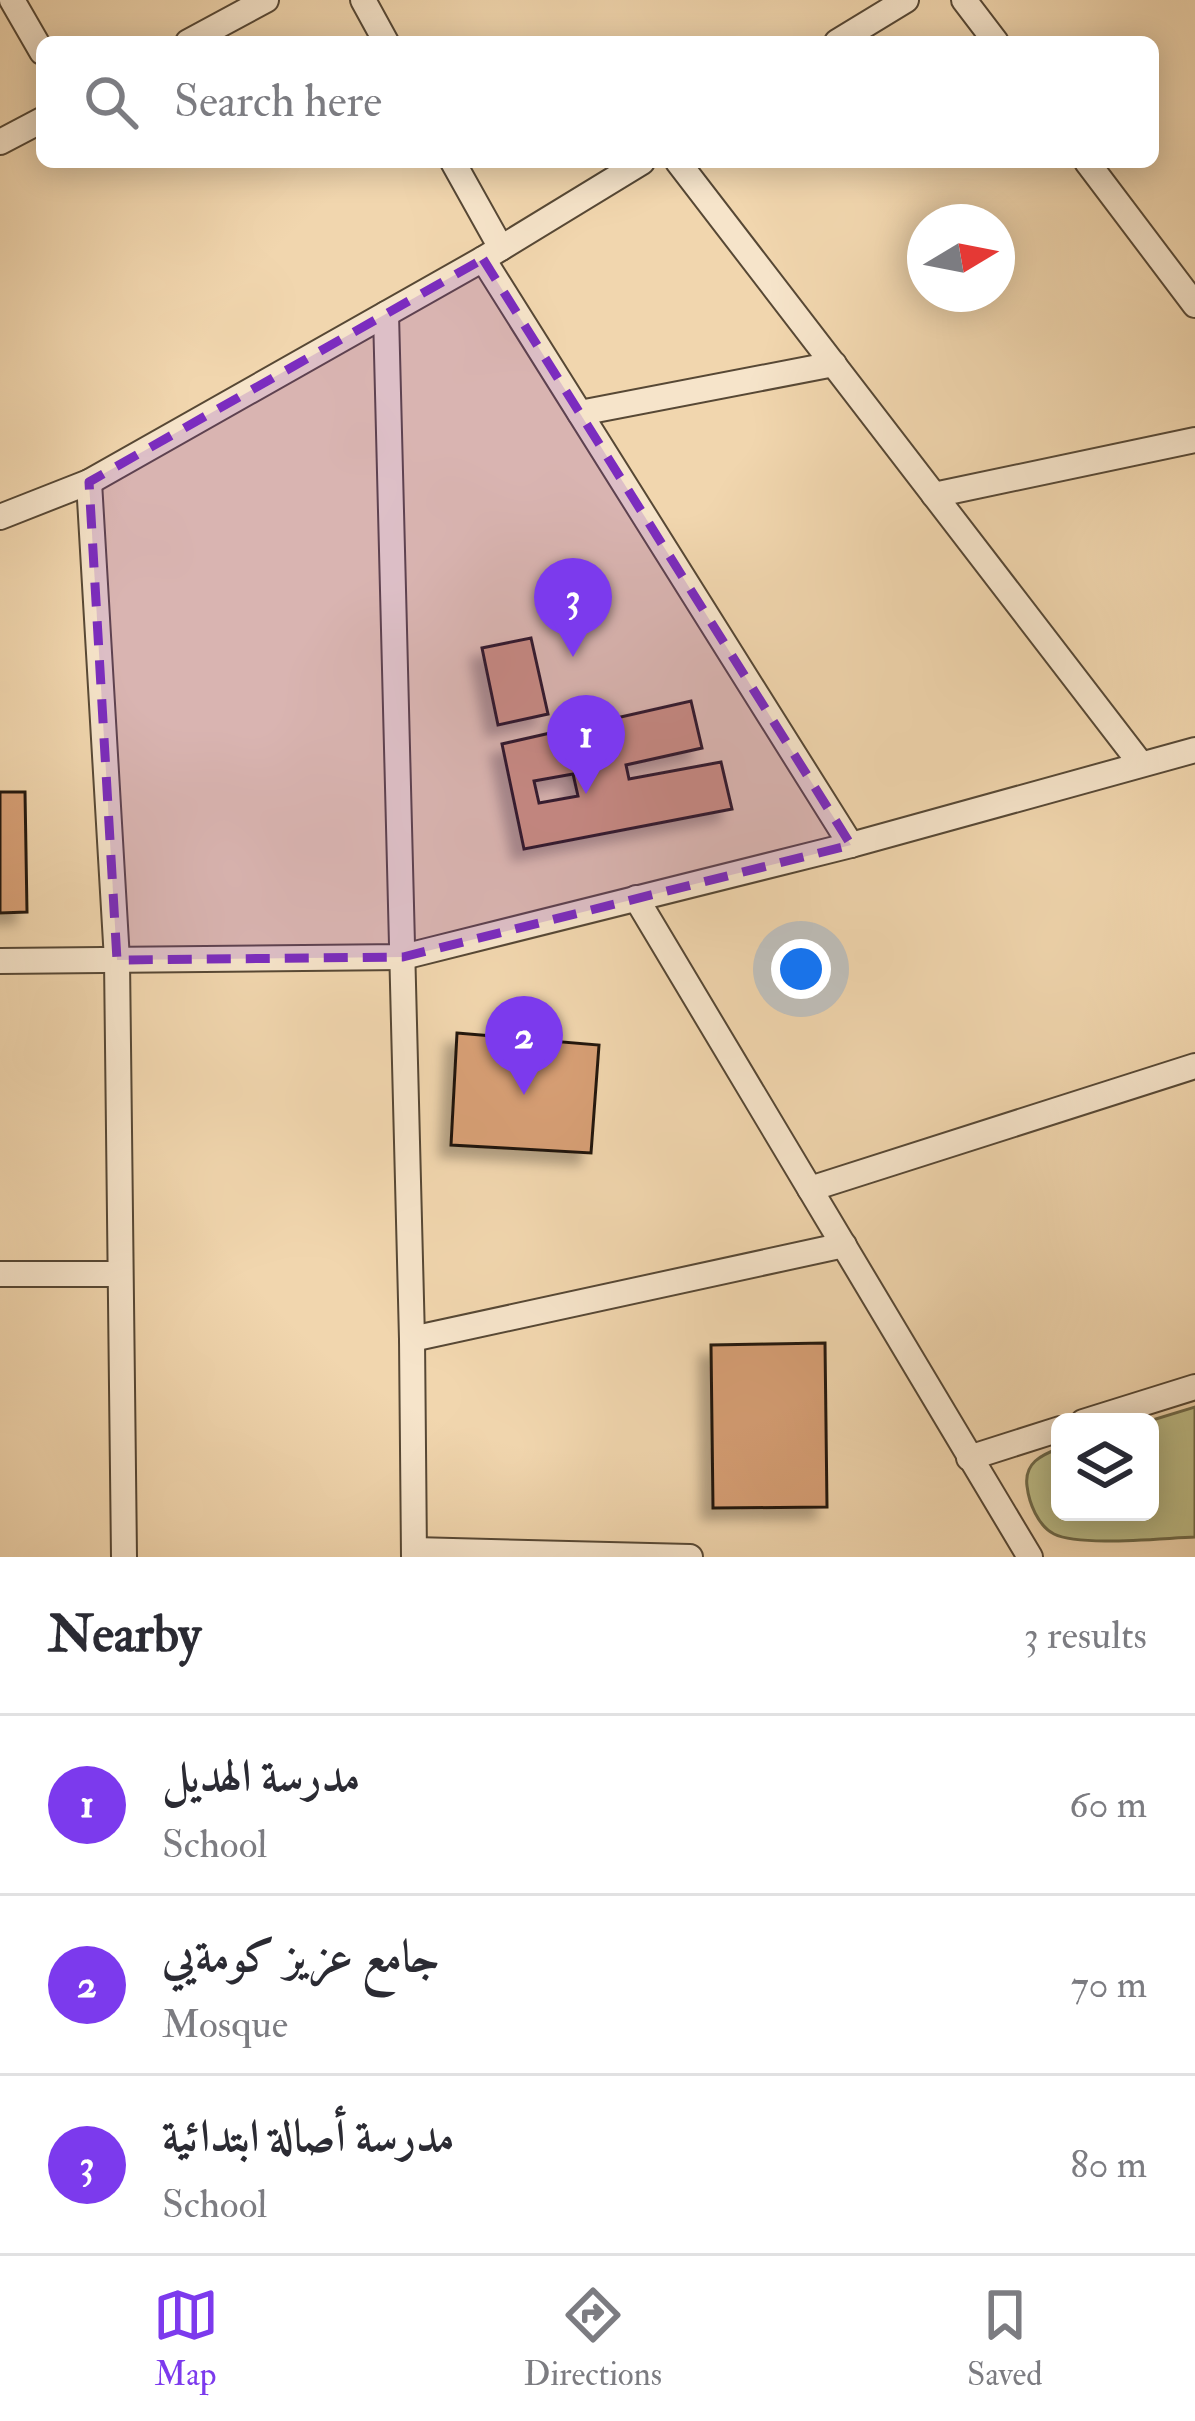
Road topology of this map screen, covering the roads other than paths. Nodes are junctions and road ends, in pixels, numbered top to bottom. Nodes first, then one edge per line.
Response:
1 (12, 0) edge
2 (266, 0) edge
3 (363, 0) edge
4 (906, 0) edge
5 (964, 0) edge
6 (199, 36) edge
7 (383, 36) edge
8 (847, 36) edge
9 (991, 36) edge
10 (36, 42) edge
11 (36, 123) edge
12 (0, 142) edge
13 (456, 168) edge
14 (631, 168) edge
15 (683, 168) edge
16 (1092, 168) edge
17 (492, 254) junction
18 (1195, 305) edge
19 (386, 314) junction
20 (834, 364) junction
21 (580, 413) junction
22 (1195, 440) edge
23 (89, 482) junction
24 (934, 495) junction
25 (0, 517) edge
26 (1195, 750) edge
27 (1142, 764) junction
28 (851, 845) junction
29 (636, 898) junction
30 (403, 957) junction
31 (117, 960) junction
32 (0, 961) edge
33 (1195, 1066) edge
34 (810, 1189) junction
35 (844, 1245) junction
36 (0, 1274) edge
37 (120, 1274) junction
38 (412, 1339) junction
39 (1195, 1387) edge
40 (1112, 1413) edge
41 (1051, 1432) edge
42 (969, 1458) junction
43 (414, 1554) edge
44 (124, 1557) edge
45 (690, 1557) edge
46 (1030, 1557) edge

1 - 10 street
2 - 6 street
3 - 7 street
4 - 8 street
5 - 9 street
11 - 12 street
13 - 17 street
14 - 17 street
15 - 20 street
16 - 18 street
17 - 19 street
17 - 21 street
19 - 23 street
19 - 30 street
20 - 21 street
20 - 24 street
21 - 28 street
22 - 24 street
23 - 25 street
23 - 31 street
24 - 27 street
26 - 27 street
27 - 28 street
28 - 29 street
29 - 30 street
29 - 34 street
30 - 31 street
30 - 38 street
31 - 32 street
31 - 37 street
33 - 34 street
34 - 35 street
35 - 38 street
35 - 42 street
36 - 37 street
37 - 44 street
38 - 43 street
39 - 40 street
41 - 42 street
42 - 46 street
43 - 45 street

